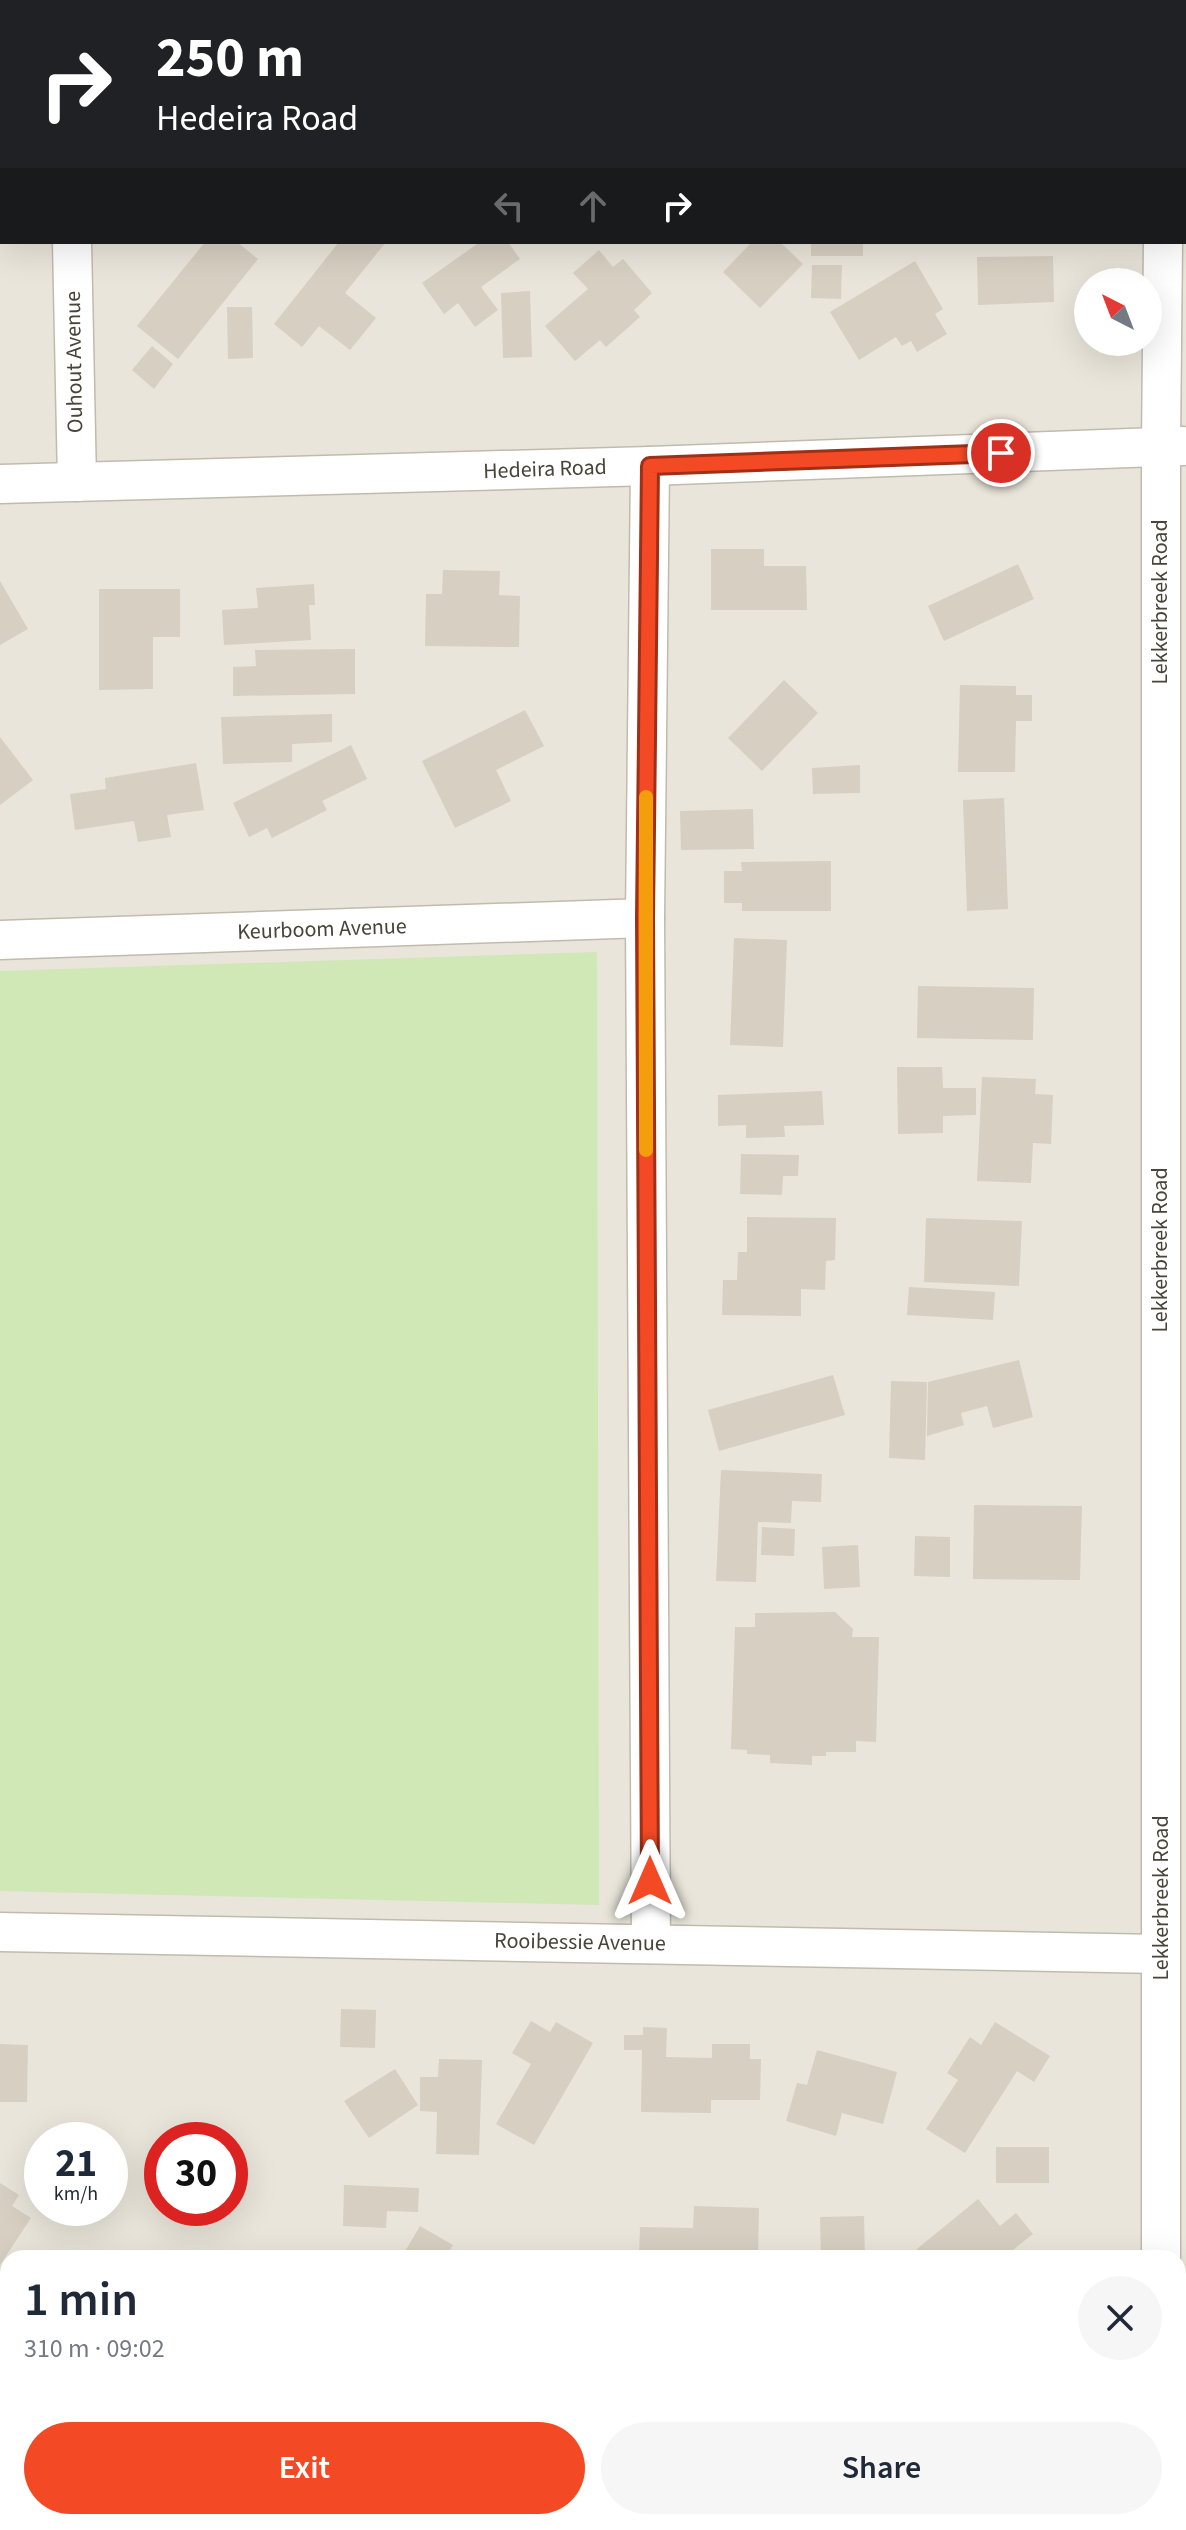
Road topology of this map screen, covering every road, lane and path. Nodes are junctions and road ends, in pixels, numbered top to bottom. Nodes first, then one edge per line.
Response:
1 (72, 244) edge
2 (1163, 244) edge
3 (1173, 446) edge
4 (650, 466) junction
5 (77, 482) junction
6 (0, 484) edge
7 (645, 918) junction
8 (0, 940) edge
9 (0, 1932) edge
10 (651, 1944) junction
11 (1160, 1954) junction
12 (1161, 2250) edge

1 - 5 street, Ouhout Avenue
2 - 3 street, Lekkerbreek Road
3 - 4 street, Hedeira Road
3 - 11 street, Lekkerbreek Road
4 - 5 street, Hedeira Road
4 - 7 street
5 - 6 street, Hedeira Road
7 - 8 street, Keurboom Avenue
7 - 10 street
9 - 10 street, Rooibessie Avenue
10 - 11 street, Rooibessie Avenue
11 - 12 street, Lekkerbreek Road

